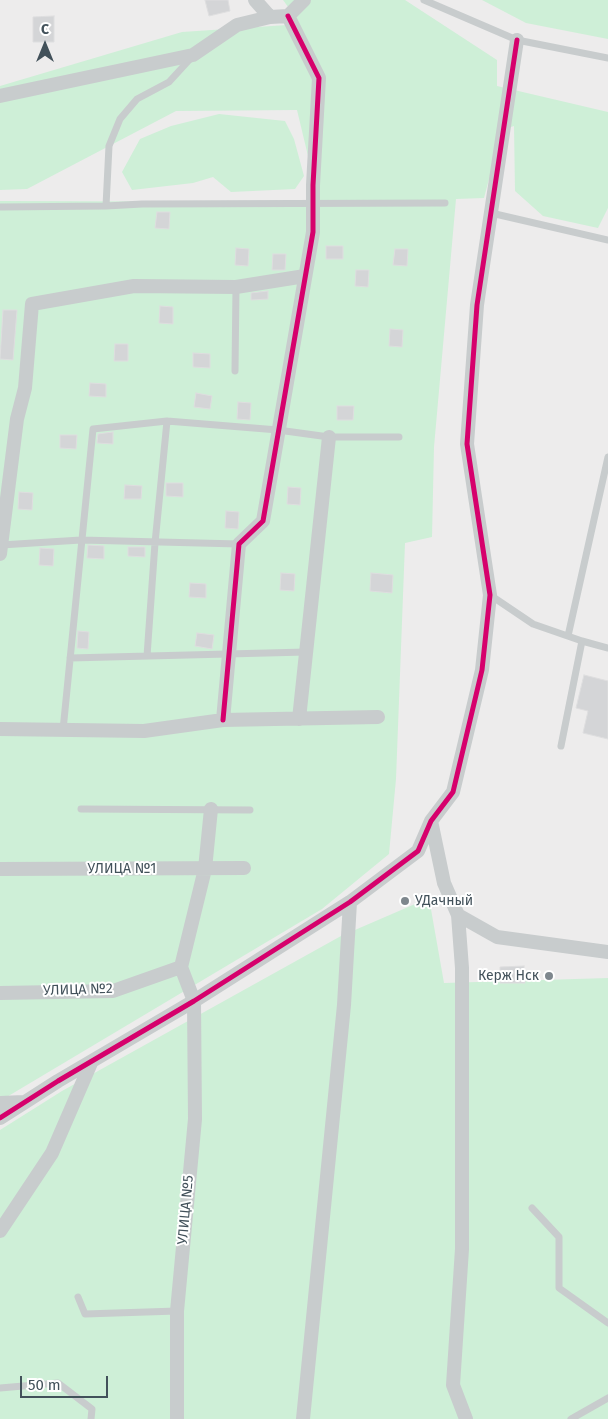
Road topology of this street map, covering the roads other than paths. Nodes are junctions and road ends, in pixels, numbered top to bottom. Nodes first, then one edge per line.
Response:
1 (255, 0) edge
2 (304, 0) edge
3 (424, 0) edge
4 (288, 16) junction
5 (270, 17) junction
6 (518, 40) junction
7 (193, 55) junction
8 (608, 58) edge
9 (0, 96) edge
10 (313, 203) junction
11 (445, 203) dead end
12 (106, 206) junction
13 (0, 207) edge
14 (491, 213) junction
15 (608, 240) edge
16 (305, 276) junction
17 (236, 286) junction
18 (236, 371) dead end
19 (167, 421) junction
20 (278, 430) junction
21 (329, 437) junction
22 (399, 438) dead end
23 (608, 457) edge
24 (81, 540) junction
25 (155, 543) junction
26 (239, 544) junction
27 (1, 546) edge
28 (0, 554) edge
29 (490, 595) junction
30 (568, 636) junction
31 (582, 641) junction
32 (608, 648) edge
33 (306, 652) junction
34 (229, 654) junction
35 (147, 656) junction
36 (70, 658) junction
37 (378, 717) dead end
38 (299, 718) junction
39 (223, 720) junction
40 (0, 729) edge
41 (63, 730) junction
42 (561, 746) dead end
43 (81, 809) dead end
44 (210, 809) junction
45 (250, 810) dead end
46 (431, 821) junction
47 (244, 868) dead end
48 (0, 869) edge
49 (205, 869) junction
50 (350, 902) junction
51 (458, 915) junction
52 (608, 952) edge
53 (181, 967) junction
54 (0, 992) edge
55 (194, 1001) junction
56 (91, 1063) junction
57 (25, 1102) junction
58 (0, 1103) edge
59 (0, 1118) edge
60 (532, 1208) dead end
61 (0, 1231) edge
62 (78, 1297) dead end
63 (177, 1311) junction
64 (608, 1323) edge
65 (0, 1388) edge
66 (608, 1398) edge
67 (91, 1419) edge
68 (177, 1419) edge
69 (303, 1419) edge
70 (466, 1419) edge
71 (570, 1419) edge

1 - 5 street
2 - 4 street
3 - 6 lane
4 - 5 street
4 - 10 street
5 - 7 street
6 - 8 lane
6 - 14 street
7 - 9 street
7 - 12 lane
10 - 11 lane
10 - 12 lane
10 - 16 street
12 - 13 lane
14 - 15 lane
14 - 29 street
16 - 17 street
16 - 20 street
17 - 18 lane
17 - 27 street
19 - 20 lane
19 - 24 lane
19 - 25 lane
20 - 21 lane
20 - 26 street
21 - 22 lane
21 - 33 street
23 - 30 lane
24 - 25 lane
24 - 27 lane
24 - 36 lane
25 - 26 lane
25 - 35 lane
26 - 34 street
27 - 28 street
29 - 30 lane
29 - 46 street
30 - 31 lane
31 - 32 lane
31 - 42 lane
33 - 34 lane
33 - 38 street
34 - 35 lane
34 - 39 street
35 - 36 lane
36 - 41 lane
37 - 38 street
38 - 39 street
39 - 41 street
40 - 41 street
43 - 44 lane
44 - 45 lane
44 - 49 street
46 - 50 street
46 - 51 street
47 - 49 street, УЛИЦА №1
48 - 49 street, УЛИЦА №1
49 - 53 street
50 - 55 street
50 - 69 street
51 - 52 street
51 - 70 street
53 - 54 street, УЛИЦА №2
53 - 55 street
55 - 56 street
55 - 63 street, УЛИЦА №5
56 - 57 street
56 - 61 street
57 - 58 street
57 - 59 street
60 - 64 lane
62 - 63 lane
63 - 68 street, УЛИЦА №5
65 - 67 lane
66 - 71 lane

